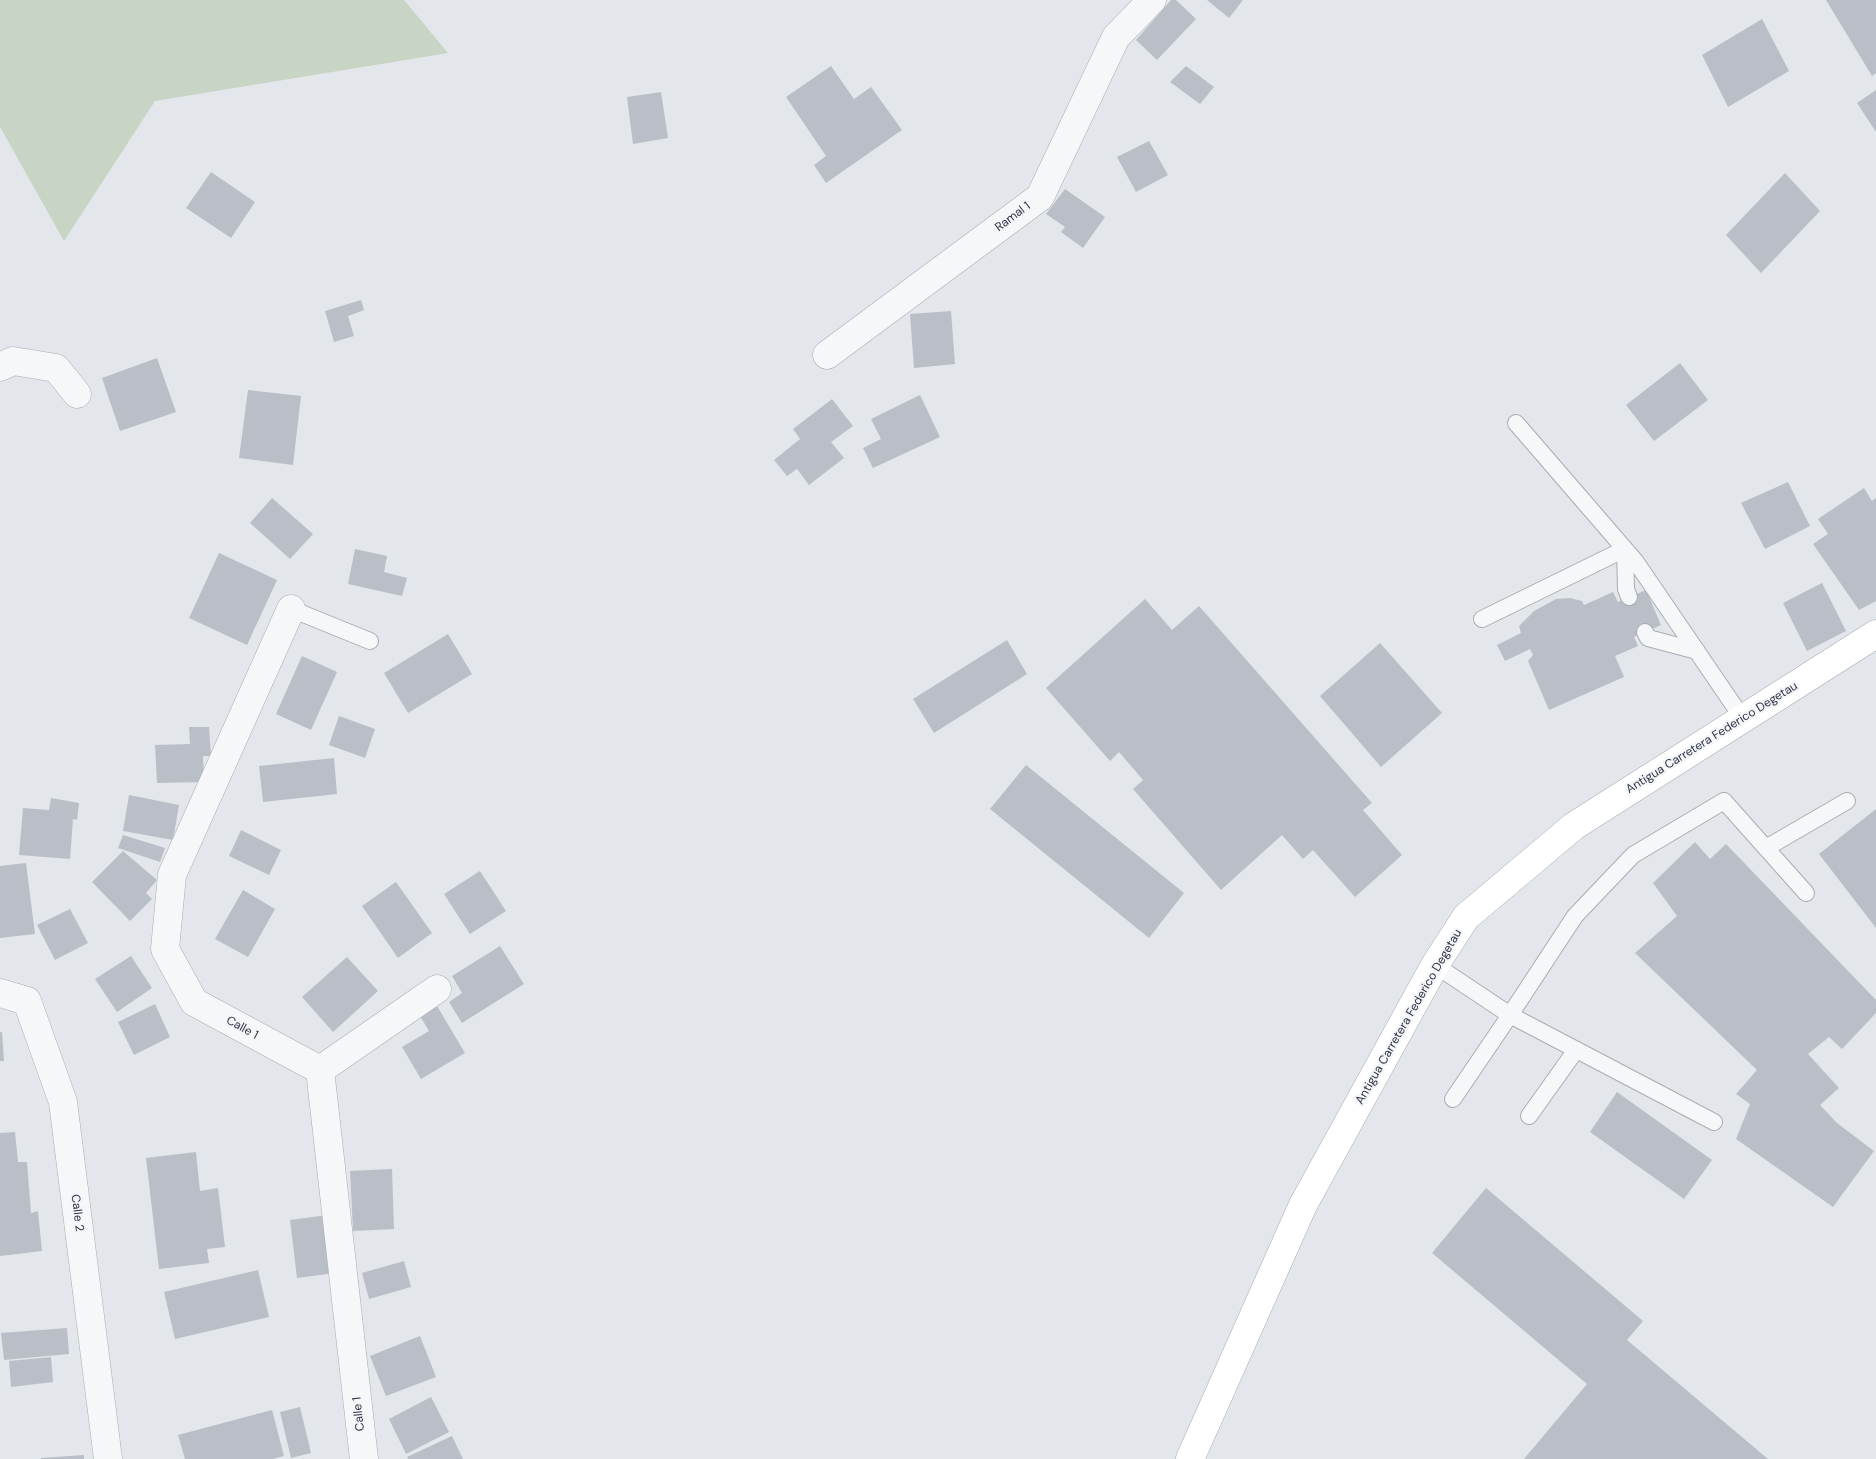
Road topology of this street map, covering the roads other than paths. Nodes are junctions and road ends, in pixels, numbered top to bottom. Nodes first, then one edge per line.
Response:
1 (1152, 0) edge
2 (827, 355) dead end
3 (0, 367) edge
4 (76, 394) dead end
5 (1516, 423) dead end
6 (1625, 549) junction
7 (1629, 597) dead end
8 (291, 609) joint
9 (1482, 619) dead end
10 (1645, 632) dead end
11 (1876, 634) edge
12 (370, 640) dead end
13 (1697, 650) junction
14 (1743, 719) junction
15 (1847, 802) dead end
16 (1766, 848) junction
17 (1806, 893) dead end
18 (1435, 965) junction
19 (437, 989) dead end
20 (0, 993) edge
21 (1510, 1015) junction
22 (1576, 1050) junction
23 (320, 1070) junction
24 (1453, 1099) dead end
25 (1529, 1116) dead end
26 (1714, 1122) dead end
27 (108, 1459) edge
28 (364, 1459) edge
29 (1190, 1459) edge

1 - 2 street, Ramal 1
3 - 4 street
5 - 6 lane
6 - 7 lane
6 - 9 lane
6 - 13 lane
8 - 12 lane
8 - 23 street, Calle 1
10 - 13 lane
11 - 14 street, Antigua Carretera Federico Degetau
13 - 14 lane
14 - 18 street, Antigua Carretera Federico Degetau
15 - 16 lane
16 - 17 lane
16 - 21 lane
18 - 21 lane
18 - 29 street, Antigua Carretera Federico Degetau
19 - 23 street
20 - 27 street, Calle 2
21 - 22 lane
21 - 24 lane
22 - 25 lane
22 - 26 lane
23 - 28 street, Calle 1

